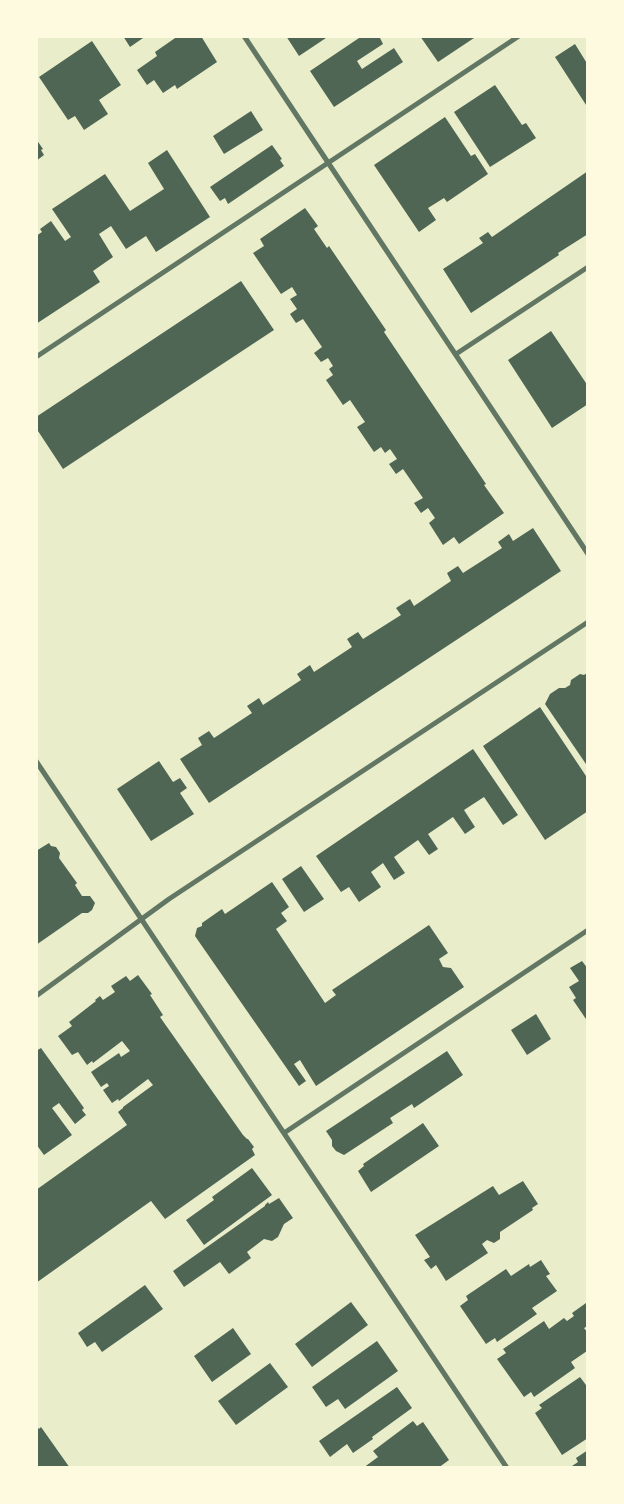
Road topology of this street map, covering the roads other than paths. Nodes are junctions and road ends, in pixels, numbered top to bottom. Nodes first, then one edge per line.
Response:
1 (244, 36) edge
2 (518, 36) edge
3 (328, 163) junction
4 (588, 267) edge
5 (456, 354) junction
6 (36, 356) edge
7 (588, 554) edge
8 (588, 622) edge
9 (36, 761) edge
10 (141, 920) junction
11 (588, 930) edge
12 (36, 996) edge
13 (284, 1133) junction
14 (507, 1468) edge

1 - 3 street
2 - 3 street
3 - 5 street
3 - 6 street
4 - 5 street
5 - 7 street
8 - 10 street
9 - 10 street
10 - 12 street
10 - 13 street
11 - 13 street
13 - 14 street

